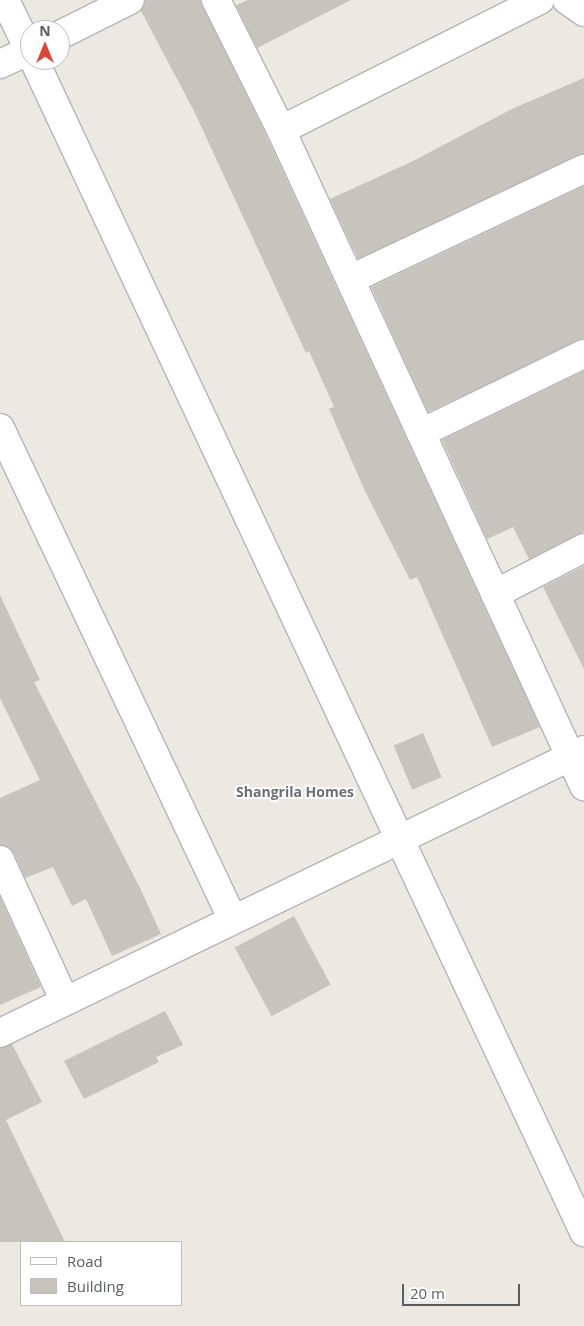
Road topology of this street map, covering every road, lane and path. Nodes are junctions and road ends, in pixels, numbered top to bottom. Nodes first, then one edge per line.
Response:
1 (5, 0) edge
2 (130, 0) edge
3 (216, 0) edge
4 (540, 0) edge
5 (567, 0) edge
6 (584, 12) edge
7 (70, 30) edge
8 (20, 31) edge
9 (20, 57) edge
10 (0, 64) edge
11 (39, 70) edge
12 (281, 130) junction
13 (584, 169) edge
14 (351, 279) junction
15 (584, 354) edge
16 (0, 428) edge
17 (421, 433) junction
18 (584, 548) edge
19 (495, 594) junction
20 (577, 754) edge
21 (584, 786) edge
22 (400, 839) junction
23 (0, 860) edge
24 (233, 920) junction
25 (65, 1001) junction
26 (0, 1033) edge
27 (584, 1232) edge

1 - 8 street
2 - 7 street
3 - 12 street
4 - 12 street
5 - 6 street
9 - 10 street
11 - 22 street
12 - 14 street
13 - 14 street
14 - 17 street
15 - 17 street
16 - 24 street
17 - 19 street
18 - 19 street
19 - 20 street
20 - 21 street
20 - 22 street
22 - 24 street
22 - 27 street
23 - 25 street
24 - 25 street
25 - 26 street

